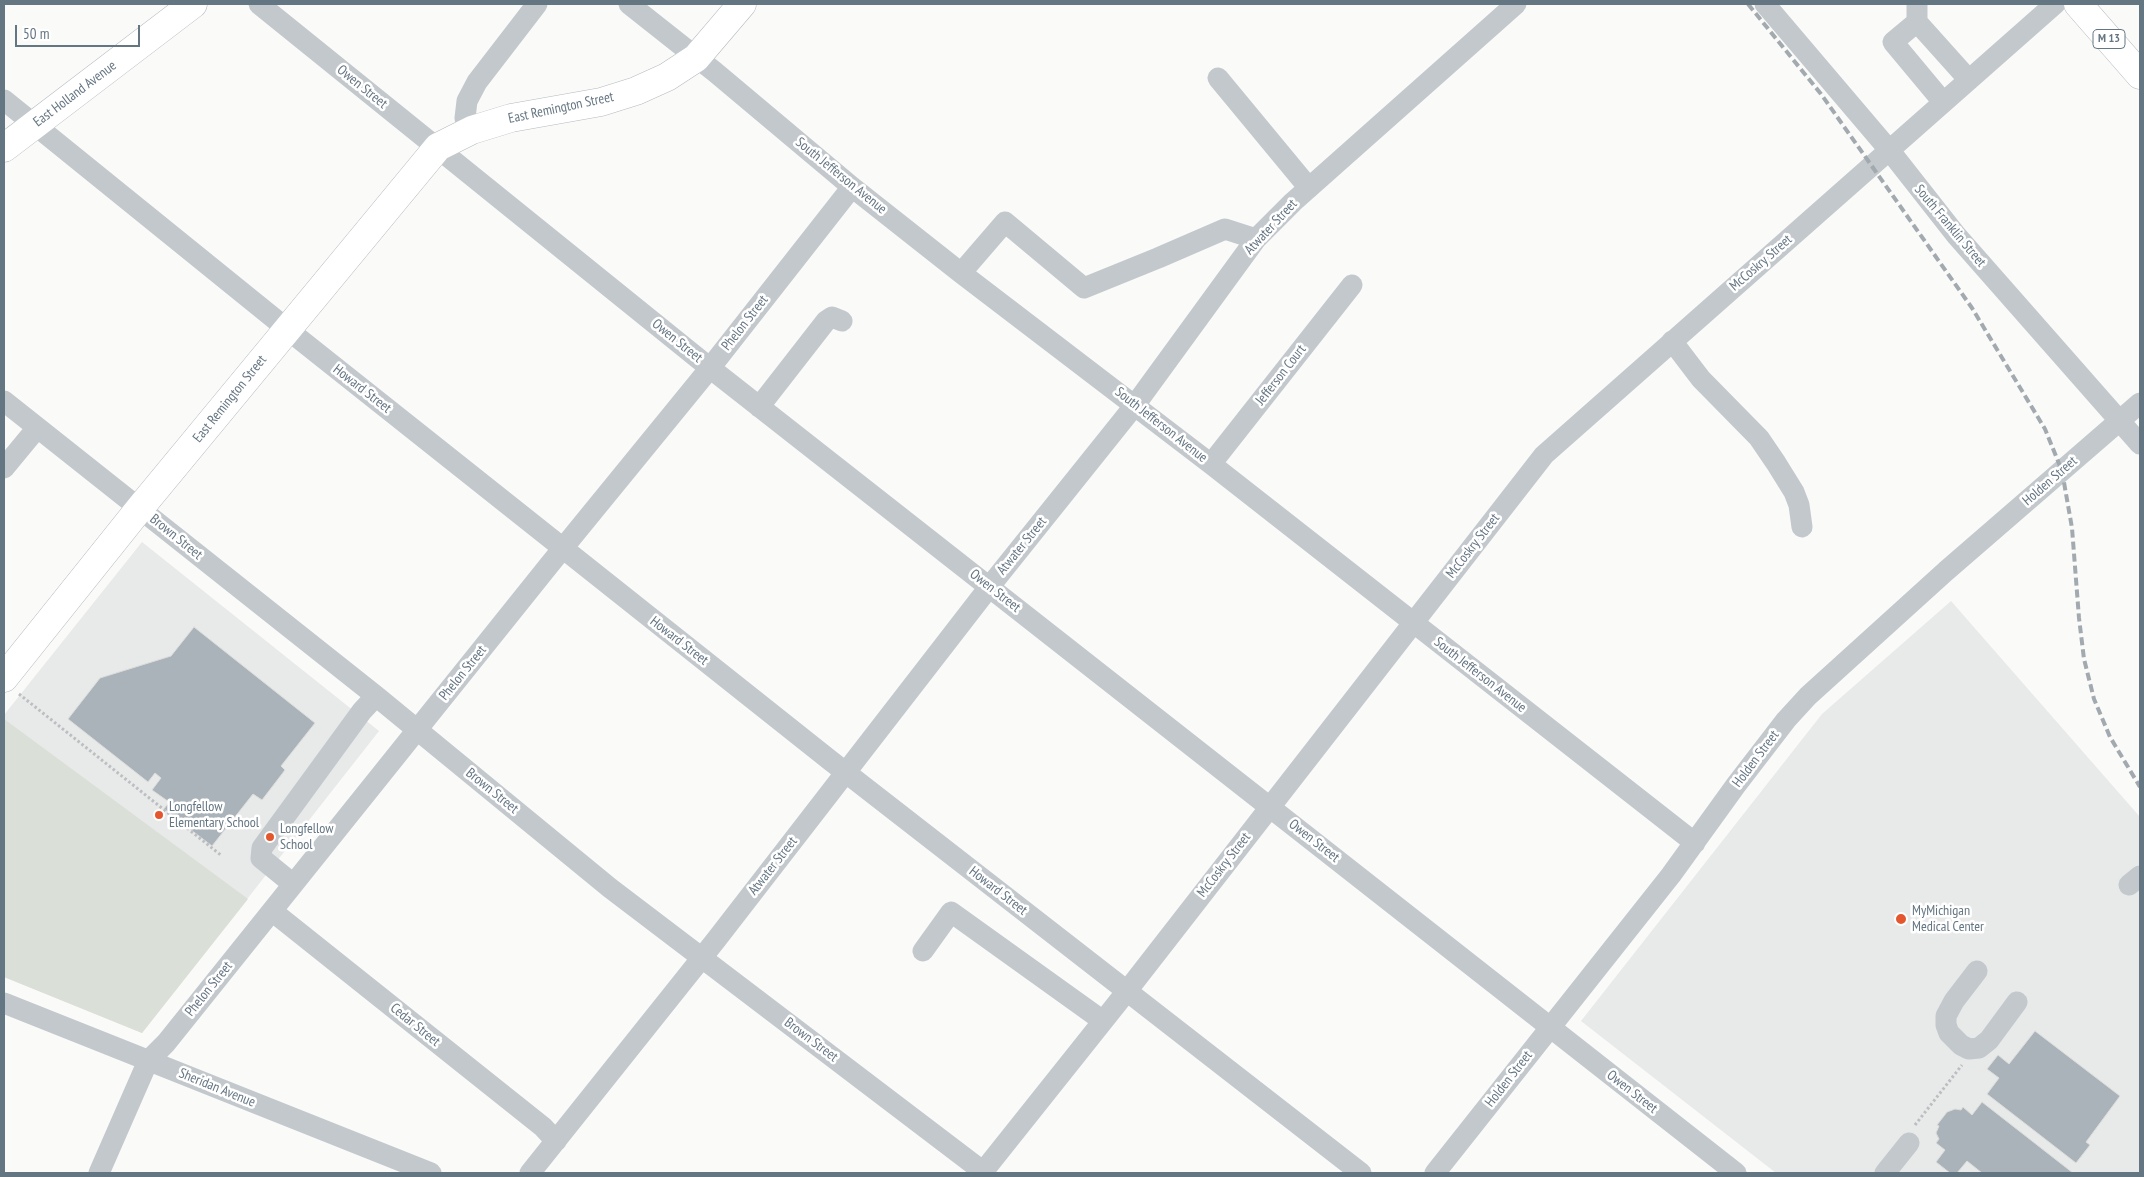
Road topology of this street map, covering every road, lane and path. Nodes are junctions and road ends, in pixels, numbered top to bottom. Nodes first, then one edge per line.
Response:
1 (193, 4) edge
2 (259, 4) edge
3 (537, 4) edge
4 (629, 4) edge
5 (742, 4) edge
6 (1516, 4) edge
7 (1765, 4) edge
8 (2055, 4) edge
9 (2078, 4) edge
10 (1917, 13) edge
11 (696, 58) junction
12 (2140, 75) edge
13 (1218, 78) dead end
14 (1969, 80) junction
15 (4, 100) edge
16 (1944, 102) junction
17 (34, 125) junction
18 (468, 132) junction
19 (438, 147) junction
20 (4, 148) edge
21 (1890, 151) junction
22 (852, 186) junction
23 (1309, 188) junction
24 (1256, 239) junction
25 (961, 272) junction
26 (1352, 285) dead end
27 (842, 321) dead end
28 (287, 328) junction
29 (1672, 341) junction
30 (710, 368) junction
31 (4, 401) edge
32 (2140, 403) edge
33 (1135, 405) junction
34 (759, 407) junction
35 (2120, 421) junction
36 (37, 428) junction
37 (2140, 444) edge
38 (1211, 464) junction
39 (4, 468) edge
40 (140, 508) junction
41 (1802, 528) dead end
42 (563, 548) junction
43 (990, 586) junction
44 (1414, 623) junction
45 (11, 686) edge
46 (376, 696) junction
47 (417, 730) junction
48 (846, 773) junction
49 (1270, 806) junction
50 (1695, 843) junction
51 (222, 856) dead end
52 (294, 884) junction
53 (272, 911) junction
54 (923, 951) dead end
55 (703, 957) junction
56 (1977, 971) dead end
57 (1127, 991) junction
58 (4, 1002) edge
59 (2017, 1002) dead end
60 (1103, 1021) junction
61 (1550, 1027) junction
62 (148, 1061) junction
63 (1966, 1061) dead end
64 (1912, 1134) joint
65 (556, 1142) junction
66 (1889, 1172) edge
67 (99, 1173) edge
68 (431, 1173) edge
69 (530, 1173) edge
70 (984, 1173) edge
71 (1361, 1173) edge
72 (1435, 1173) edge
73 (1736, 1173) edge

1 - 17 main road, East Holland Avenue
2 - 19 street, Owen Street
3 - 18 street
4 - 11 street, South Jefferson Avenue
5 - 11 main road, East Remington Street
6 - 23 street, Atwater Street
7 - 21 street, South Franklin Street
8 - 14 street, McCoskry Street
9 - 12 main road, M 13
10 - 14 street
10 - 16 street
11 - 18 main road, East Remington Street
11 - 22 street, South Jefferson Avenue
13 - 23 street
14 - 16 street, McCoskry Street
15 - 17 street, Howard Street
16 - 21 street, McCoskry Street
17 - 20 main road, East Holland Avenue
17 - 28 street, Howard Street
18 - 19 main road, East Remington Street
19 - 28 main road, East Remington Street
19 - 30 street, Owen Street
21 - 29 street, McCoskry Street
21 - 35 street, South Franklin Street
22 - 25 street, South Jefferson Avenue
22 - 30 street, Phelon Street
23 - 24 street, Atwater Street
24 - 25 street
24 - 33 street, Atwater Street
25 - 33 street, South Jefferson Avenue
26 - 38 street, Jefferson Court
27 - 34 street
28 - 40 main road, East Remington Street
28 - 42 street, Howard Street
29 - 41 street
29 - 44 street, McCoskry Street
30 - 34 street, Owen Street
30 - 42 street, Phelon Street
31 - 36 street, Brown Street
32 - 35 street, Holden Street
33 - 38 street, South Jefferson Avenue
33 - 43 street, Atwater Street
34 - 43 street, Owen Street
35 - 37 street, South Franklin Street
35 - 50 street, Holden Street
36 - 39 street
36 - 40 street, Brown Street
38 - 44 street, South Jefferson Avenue
40 - 45 main road, East Remington Street
40 - 46 street, Brown Street
42 - 47 street, Phelon Street
42 - 48 street, Howard Street
43 - 48 street, Atwater Street
43 - 49 street, Owen Street
44 - 49 street, McCoskry Street
44 - 50 street, South Jefferson Avenue
45 - 51 path
46 - 47 street, Brown Street
46 - 52 street
47 - 52 street, Phelon Street
47 - 55 street, Brown Street
48 - 55 street, Atwater Street
48 - 57 street, Howard Street
49 - 57 street, McCoskry Street
49 - 61 street, Owen Street
50 - 61 street, Holden Street
52 - 53 street, Phelon Street
53 - 62 street, Phelon Street
53 - 65 street, Cedar Street
54 - 60 street
55 - 65 street, Atwater Street
55 - 70 street, Brown Street
56 - 59 street
57 - 60 street, McCoskry Street
57 - 71 street, Howard Street
58 - 62 street, Sheridan Avenue
60 - 70 street, McCoskry Street
61 - 72 street, Holden Street
61 - 73 street, Owen Street
62 - 67 street, Phelon Street
62 - 68 street, Sheridan Avenue
63 - 64 path
64 - 66 street
65 - 69 street, Atwater Street

